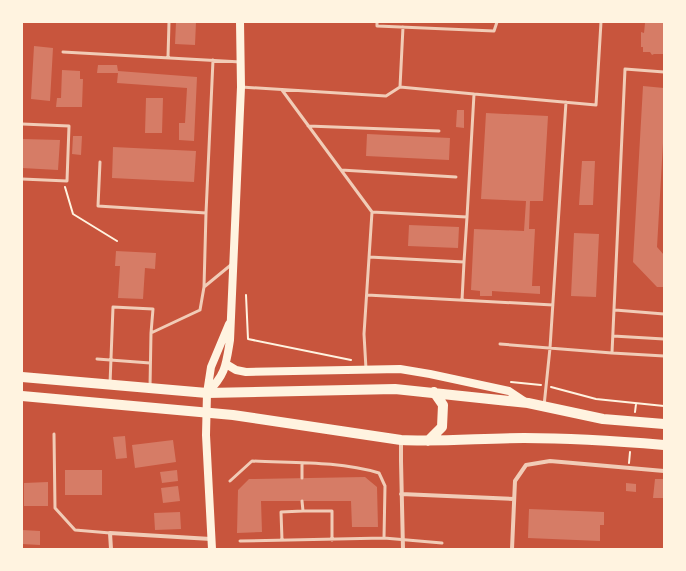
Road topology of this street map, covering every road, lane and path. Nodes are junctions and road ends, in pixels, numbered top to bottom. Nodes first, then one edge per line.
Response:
1 (169, 22) edge
2 (240, 22) edge
3 (378, 22) edge
4 (497, 22) edge
5 (601, 22) edge
6 (403, 27) junction
7 (63, 52) dead end
8 (168, 57) junction
9 (213, 60) junction
10 (242, 62) junction
11 (664, 72) edge
12 (241, 87) junction
13 (400, 87) junction
14 (282, 90) junction
15 (474, 94) junction
16 (566, 102) junction
17 (22, 124) edge
18 (308, 126) junction
19 (439, 131) dead end
20 (100, 162) dead end
21 (341, 170) junction
22 (456, 177) dead end
23 (22, 179) edge
24 (64, 181) junction
25 (372, 212) junction
26 (206, 214) junction
27 (467, 217) junction
28 (117, 242) dead end
29 (370, 257) junction
30 (464, 262) junction
31 (233, 263) junction
32 (204, 287) junction
33 (367, 295) junction
34 (462, 300) junction
35 (553, 306) junction
36 (615, 310) junction
37 (664, 314) edge
38 (231, 320) junction
39 (152, 333) junction
40 (613, 336) junction
41 (664, 339) edge
42 (500, 344) dead end
43 (550, 348) junction
44 (612, 353) junction
45 (664, 356) edge
46 (97, 360) dead end
47 (112, 361) junction
48 (150, 363) junction
49 (226, 364) junction
50 (366, 369) junction
51 (22, 377) edge
52 (110, 384) junction
53 (150, 388) junction
54 (207, 392) junction
55 (434, 392) junction
56 (22, 396) edge
57 (528, 403) junction
58 (636, 404) dead end
59 (544, 406) junction
60 (206, 413) junction
61 (635, 414) dead end
62 (664, 424) edge
63 (54, 434) dead end
64 (401, 440) junction
65 (428, 441) junction
66 (664, 445) edge
67 (630, 452) dead end
68 (302, 463) junction
69 (629, 468) junction
70 (664, 471) edge
71 (302, 478) dead end
72 (230, 481) dead end
73 (401, 494) junction
74 (514, 499) junction
75 (302, 501) dead end
76 (303, 512) junction
77 (110, 532) junction
78 (384, 538) junction
79 (212, 539) junction
80 (404, 539) junction
81 (282, 540) junction
82 (332, 540) junction
83 (240, 541) dead end
84 (442, 543) dead end
85 (111, 549) edge
86 (212, 549) edge
87 (404, 549) edge
88 (512, 549) edge

1 - 8 lane
2 - 10 main road
3 - 6 lane
4 - 6 lane
5 - 16 lane
6 - 13 lane
7 - 8 lane
8 - 9 lane
9 - 10 lane
9 - 26 lane
10 - 12 main road
11 - 36 lane
12 - 14 lane
12 - 31 main road
13 - 14 lane
13 - 15 lane
14 - 18 lane
15 - 16 lane
15 - 27 lane
16 - 35 lane
17 - 24 lane
18 - 19 lane
18 - 21 lane
20 - 26 lane
21 - 22 lane
21 - 25 lane
23 - 24 lane
24 - 28 path
25 - 27 lane
25 - 29 lane
26 - 32 lane
27 - 30 lane
29 - 30 lane
29 - 33 lane
30 - 34 lane
31 - 32 lane
31 - 38 main road
32 - 39 lane
33 - 34 lane
33 - 50 lane
34 - 35 lane
35 - 43 lane
36 - 37 lane
36 - 40 lane
38 - 49 main road
38 - 54 main road
39 - 47 lane
39 - 48 lane
40 - 41 lane
40 - 44 lane
42 - 43 lane
43 - 44 lane
43 - 59 lane
44 - 45 lane
46 - 47 lane
47 - 48 lane
47 - 52 lane
48 - 53 lane
49 - 50 main road
49 - 54 main road
50 - 57 main road
51 - 52 main road
52 - 53 main road
53 - 54 main road
54 - 55 main road
54 - 60 main road
55 - 57 main road
55 - 65 main road
56 - 60 main road
57 - 59 main road
58 - 61 path
59 - 62 main road
60 - 64 main road
60 - 79 main road
63 - 77 lane
64 - 65 main road
64 - 73 street
65 - 66 main road
67 - 69 path
68 - 71 lane
68 - 72 lane
68 - 78 lane
69 - 70 street
69 - 74 street
73 - 74 street
73 - 80 street
74 - 88 street
75 - 76 lane
76 - 81 lane
76 - 82 lane
77 - 79 street
77 - 85 street
78 - 80 lane
78 - 82 lane
79 - 86 main road
80 - 84 lane
80 - 87 street
81 - 82 lane
81 - 83 lane

